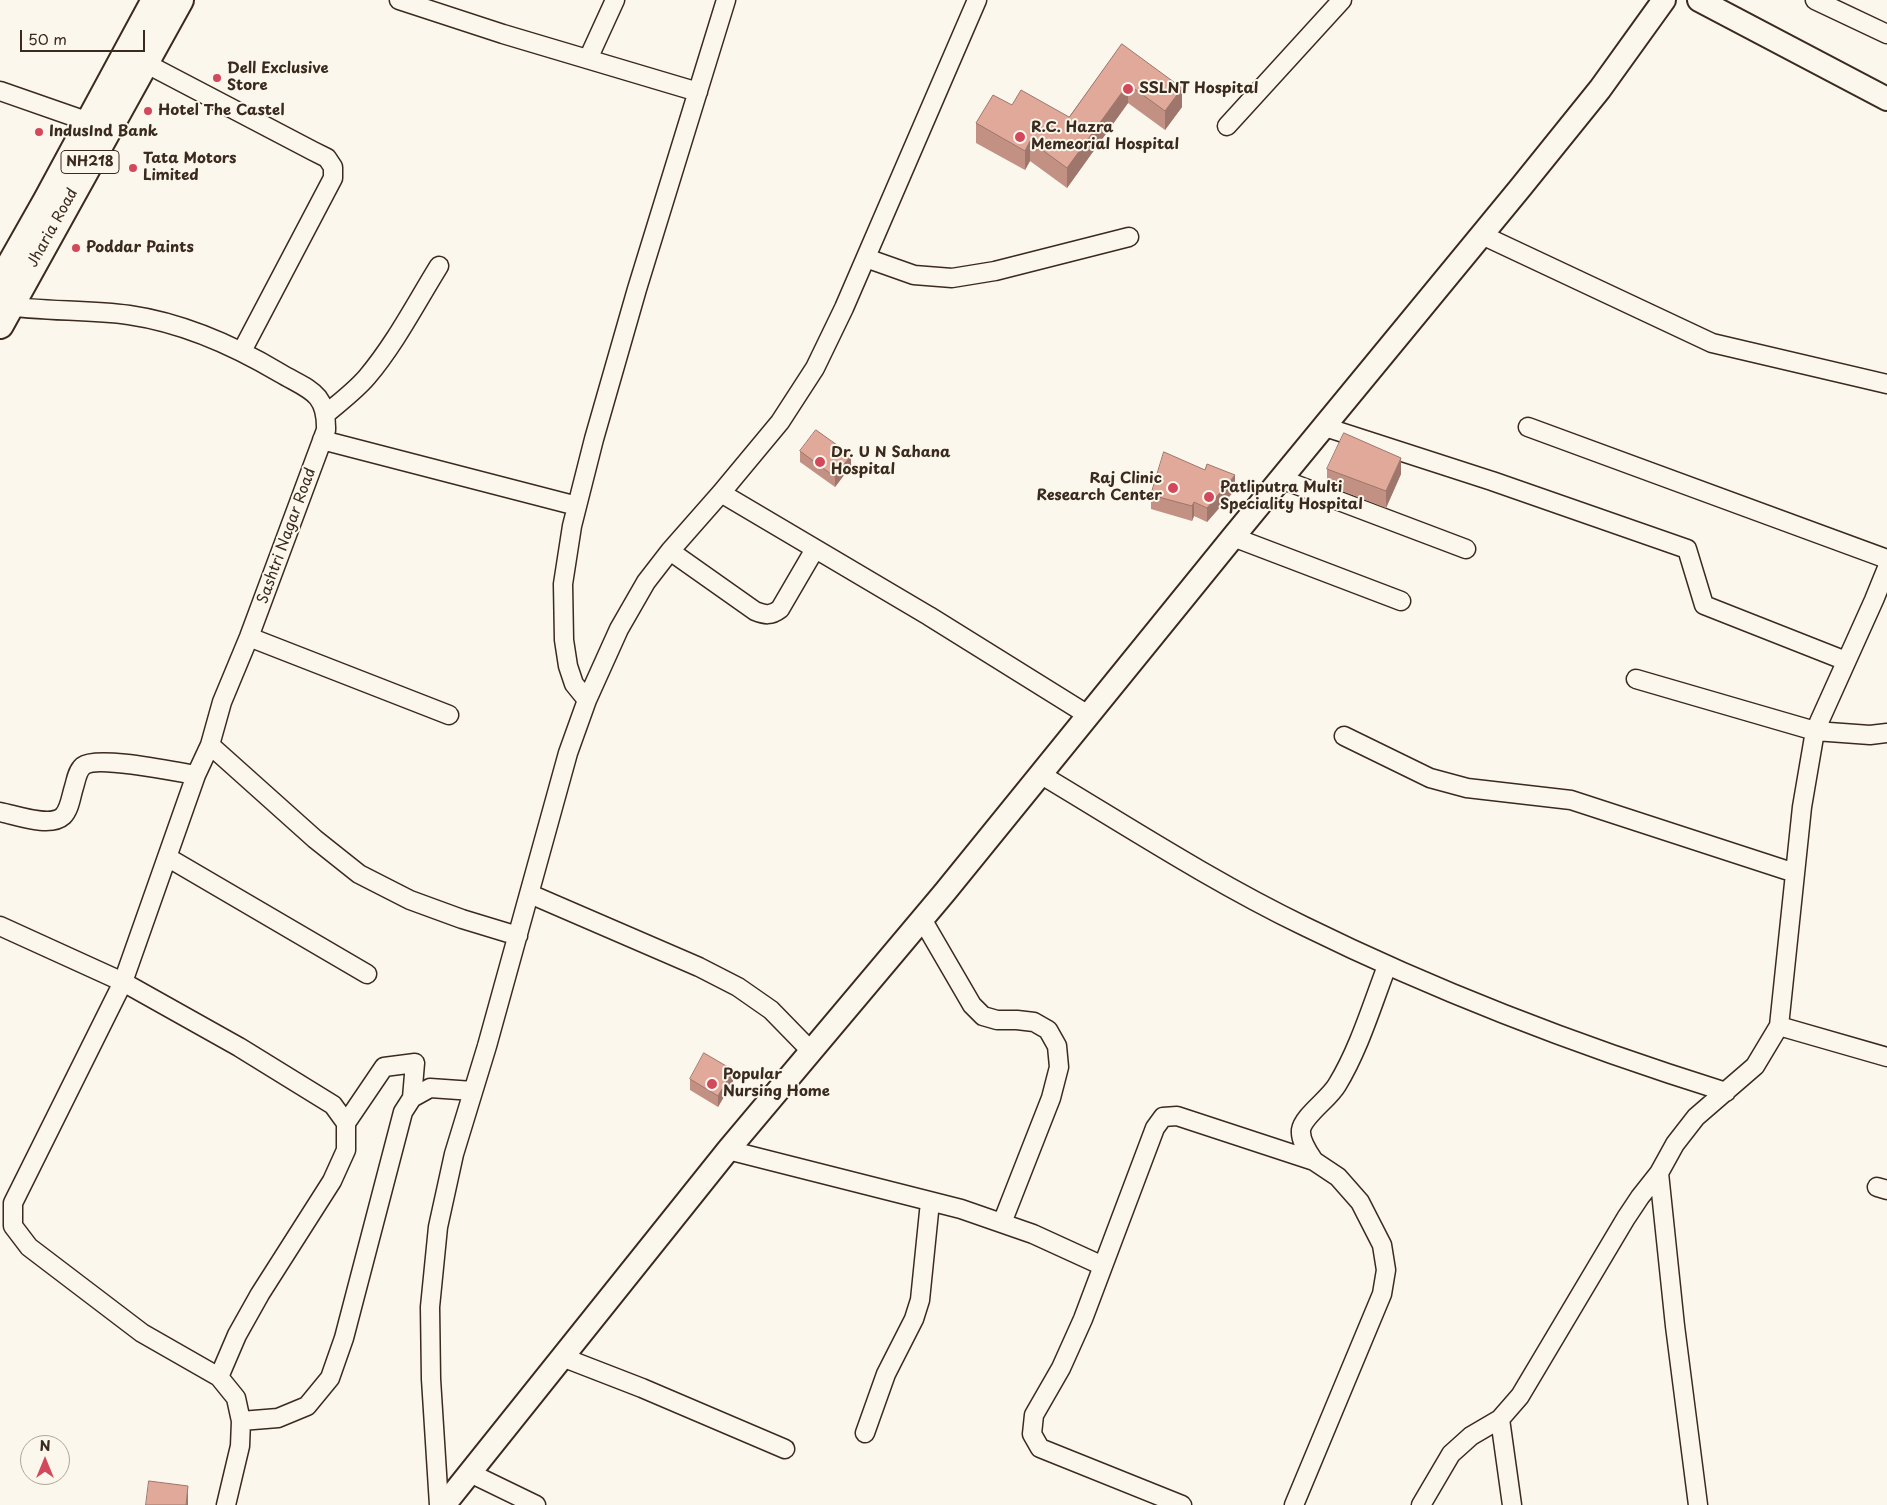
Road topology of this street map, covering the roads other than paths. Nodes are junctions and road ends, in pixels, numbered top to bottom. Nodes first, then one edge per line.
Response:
1 (155, 0) edge
2 (180, 0) edge
3 (399, 0) edge
4 (615, 0) edge
5 (726, 0) edge
6 (977, 0) edge
7 (1342, 0) edge
8 (1664, 0) edge
9 (1699, 0) edge
10 (1815, 0) edge
11 (1838, 5) edge
12 (1887, 34) edge
13 (588, 60) junction
14 (145, 63) junction
15 (0, 90) edge
16 (698, 92) junction
17 (1887, 99) edge
18 (89, 122) junction
19 (1227, 126) dead end
20 (1482, 235) junction
21 (1128, 237) dead end
22 (866, 258) junction
23 (439, 266) dead end
24 (0, 283) edge
25 (3, 312) edge
26 (242, 351) junction
27 (1887, 384) edge
28 (326, 414) junction
29 (1325, 427) junction
30 (1528, 427) dead end
31 (322, 440) junction
32 (1281, 479) junction
33 (721, 493) junction
34 (577, 506) junction
35 (1233, 537) junction
36 (816, 549) junction
37 (1466, 549) dead end
38 (670, 551) junction
39 (1887, 559) edge
40 (1887, 568) edge
41 (1401, 601) dead end
42 (249, 637) junction
43 (1846, 661) junction
44 (1636, 679) dead end
45 (587, 700) junction
46 (449, 715) dead end
47 (1088, 715) junction
48 (1815, 731) junction
49 (1887, 733) edge
50 (1344, 736) dead end
51 (210, 745) junction
52 (1040, 774) junction
53 (196, 775) junction
54 (0, 812) edge
55 (167, 857) junction
56 (1795, 872) junction
57 (530, 894) junction
58 (922, 919) junction
59 (0, 926) edge
60 (518, 936) junction
61 (1387, 966) junction
62 (367, 974) dead end
63 (122, 982) junction
64 (1779, 1026) junction
65 (811, 1051) junction
66 (1887, 1057) edge
67 (473, 1091) junction
68 (1726, 1092) junction
69 (412, 1098) junction
70 (346, 1123) junction
71 (728, 1150) junction
72 (1314, 1161) junction
73 (1659, 1173) junction
74 (930, 1202) junction
75 (1002, 1223) junction
76 (1103, 1266) junction
77 (562, 1357) junction
78 (219, 1378) junction
79 (1500, 1419) junction
80 (241, 1421) junction
81 (865, 1433) dead end
82 (785, 1449) dead end
83 (470, 1473) junction
84 (226, 1505) edge
85 (438, 1505) edge
86 (444, 1505) edge
87 (536, 1505) edge
88 (1182, 1505) edge
89 (1294, 1505) edge
90 (1421, 1505) edge
91 (1512, 1505) edge
92 (1698, 1505) edge

1 - 18 highway, Jharia Road / NH218
2 - 14 highway, Jharia Road / NH218
3 - 13 street
4 - 13 street
5 - 16 street
6 - 22 street
7 - 19 street
8 - 20 main road
9 - 17 main road
10 - 11 street
11 - 12 street
13 - 16 street
14 - 25 highway, Jharia Road / NH218
14 - 26 street
15 - 18 street
16 - 34 street
18 - 24 highway, Jharia Road / NH218
20 - 27 street
20 - 29 main road
21 - 22 street
22 - 33 street
23 - 28 street
25 - 26 street
26 - 28 street
28 - 31 street, Sashtri Nagar Road
29 - 32 main road
29 - 43 street
30 - 39 street
31 - 34 street
31 - 42 street, Sashtri Nagar Road
32 - 35 main road
32 - 37 street
33 - 36 street
33 - 38 street
34 - 45 street
35 - 41 street
35 - 47 main road
36 - 38 street
36 - 47 street
38 - 45 street
40 - 43 street
42 - 46 street
42 - 51 street, Sashtri Nagar Road
43 - 48 street
44 - 48 street
45 - 57 street
47 - 52 main road
48 - 49 street
48 - 56 street
50 - 56 street
51 - 53 street, Sashtri Nagar Road
51 - 60 street
52 - 58 main road
52 - 61 street
53 - 54 street
53 - 55 street, Sashtri Nagar Road
55 - 62 street
55 - 63 street, Sashtri Nagar Road
56 - 64 street
57 - 60 street
57 - 65 street
58 - 65 main road
58 - 75 street
59 - 63 street
60 - 67 street
61 - 68 street
61 - 72 street
63 - 70 street
63 - 78 street, Sashtri Nagar Road
64 - 66 street
64 - 68 street
65 - 71 main road
67 - 69 street
67 - 85 street
68 - 73 street
69 - 70 street
69 - 80 street
70 - 78 street
71 - 74 street
71 - 77 main road
72 - 76 street
72 - 89 street
73 - 79 street
73 - 92 street
74 - 75 street
74 - 81 street
75 - 76 street
76 - 88 street
77 - 82 street
77 - 83 main road
78 - 80 street, Sashtri Nagar Road
79 - 90 street
79 - 91 street
80 - 84 street, Sashtri Nagar Road
83 - 86 main road
83 - 87 street

